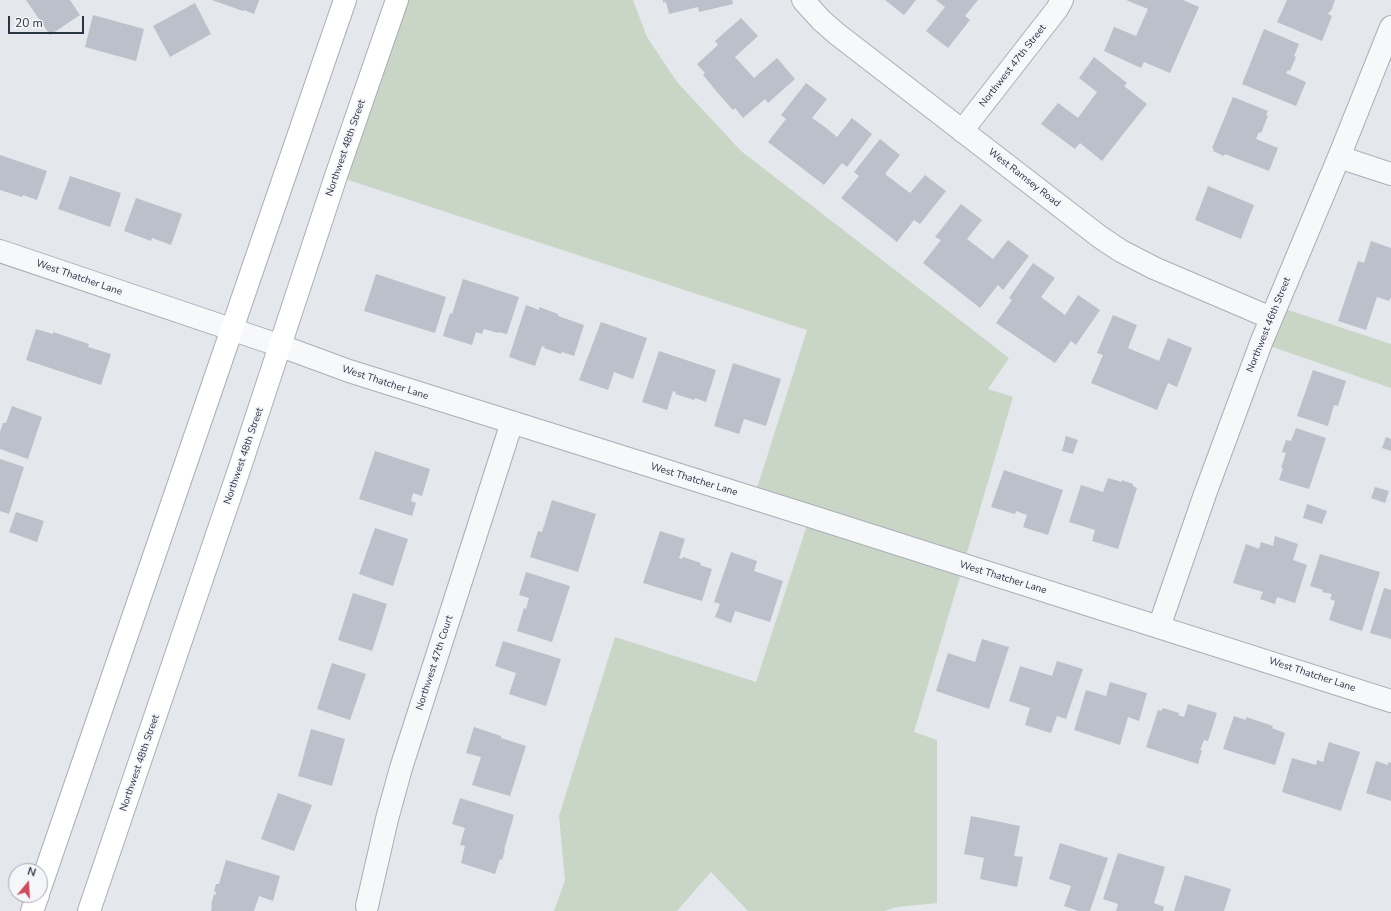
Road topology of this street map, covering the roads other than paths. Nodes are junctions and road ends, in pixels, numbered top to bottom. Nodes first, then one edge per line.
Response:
1 (345, 0) edge
2 (397, 0) edge
3 (803, 0) edge
4 (1062, 0) edge
5 (1391, 27) edge
6 (962, 131) junction
7 (1339, 157) junction
8 (1391, 174) edge
9 (1, 254) edge
10 (1271, 318) junction
11 (231, 330) junction
12 (281, 346) junction
13 (512, 422) junction
14 (1159, 627) junction
15 (1391, 701) edge
16 (48, 865) edge
17 (367, 906) dead end
18 (89, 911) edge

1 - 11 main road
2 - 12 main road, Northwest 48th Street
3 - 6 street, West Ramsey Road
4 - 6 street, Northwest 47th Street
5 - 7 street, Northwest 46th Street
6 - 10 street, West Ramsey Road
7 - 8 street
7 - 10 street, Northwest 46th Street
9 - 11 street, West Thatcher Lane
10 - 14 street, Northwest 46th Street
11 - 12 street, West Thatcher Lane
11 - 16 main road
12 - 13 street, West Thatcher Lane
12 - 18 main road, Northwest 48th Street
13 - 14 street, West Thatcher Lane
13 - 17 street, Northwest 47th Court
14 - 15 street, West Thatcher Lane

